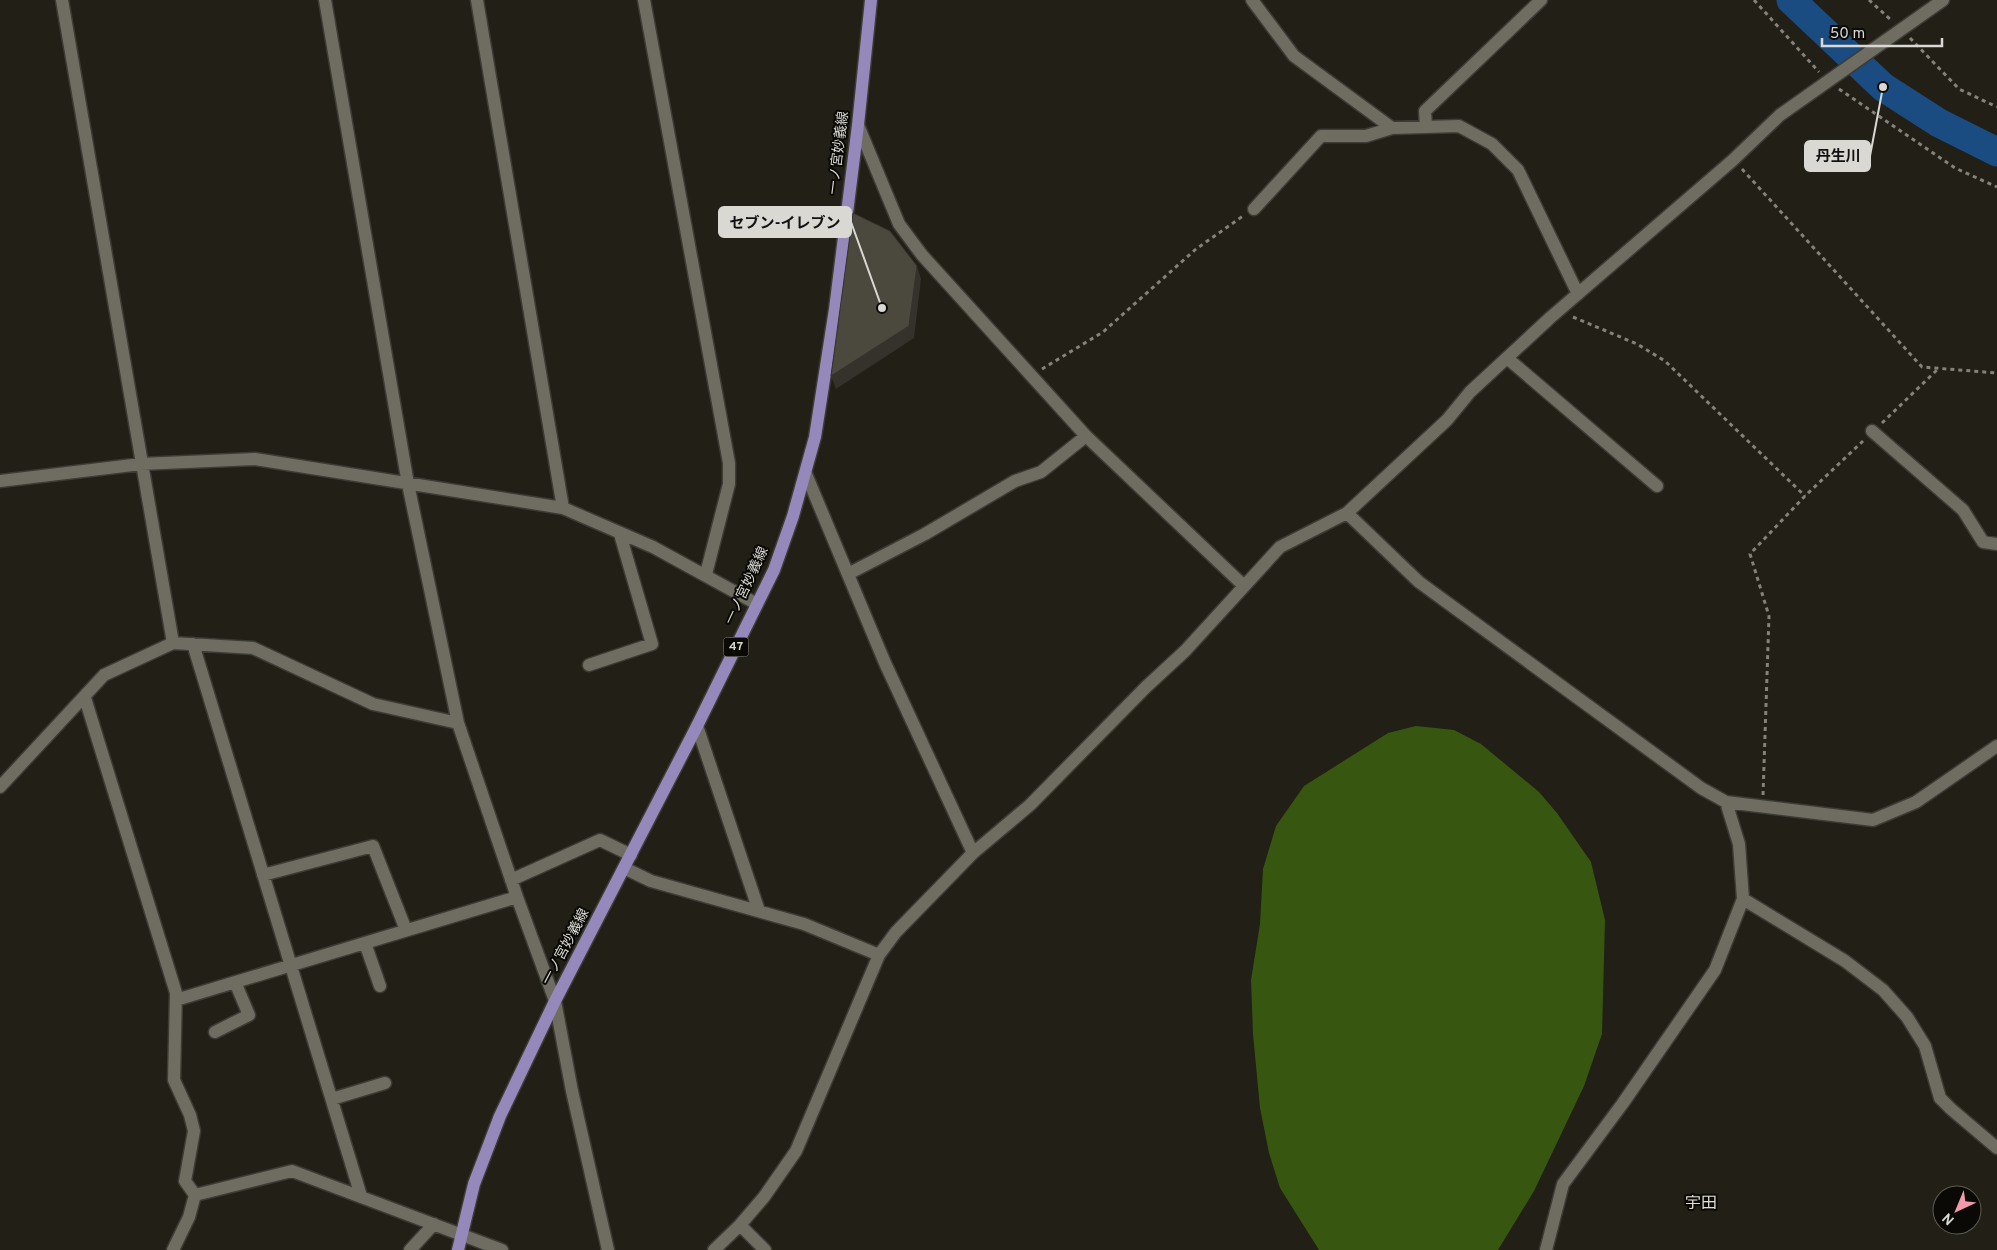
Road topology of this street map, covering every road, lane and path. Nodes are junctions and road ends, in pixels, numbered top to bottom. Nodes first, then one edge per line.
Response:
1 (62, 0) edge
2 (325, 0) edge
3 (477, 0) edge
4 (644, 0) edge
5 (870, 0) edge
6 (1252, 0) edge
7 (1541, 0) edge
8 (1754, 0) edge
9 (1869, 0) edge
10 (1943, 0) edge
11 (1901, 29) junction
12 (1828, 82) junction
13 (1997, 107) edge
14 (858, 125) junction
15 (1426, 127) junction
16 (1392, 128) junction
17 (1733, 160) junction
18 (1997, 187) edge
19 (1254, 208) joint
20 (1578, 294) junction
21 (1559, 310) junction
22 (1507, 358) junction
23 (1939, 368) junction
24 (1997, 373) edge
25 (1032, 376) junction
26 (1872, 432) junction
27 (1086, 436) junction
28 (141, 464) junction
29 (806, 474) junction
30 (0, 481) edge
31 (408, 484) junction
32 (1657, 486) dead end
33 (1805, 496) junction
34 (563, 508) junction
35 (1347, 513) junction
36 (620, 534) junction
37 (1997, 544) edge
38 (706, 574) junction
39 (848, 574) junction
40 (1243, 585) junction
41 (757, 604) junction
42 (173, 643) junction
43 (193, 644) junction
44 (589, 665) dead end
45 (85, 698) junction
46 (458, 724) junction
47 (697, 726) junction
48 (1997, 746) edge
49 (0, 787) edge
50 (1726, 802) junction
51 (1763, 806) junction
52 (973, 853) junction
53 (631, 855) junction
54 (624, 868) junction
55 (264, 875) junction
56 (511, 880) junction
57 (517, 897) junction
58 (1743, 899) junction
59 (759, 911) junction
60 (406, 930) junction
61 (365, 943) junction
62 (879, 955) junction
63 (291, 965) junction
64 (235, 982) junction
65 (380, 986) dead end
66 (176, 1000) junction
67 (555, 1001) junction
68 (214, 1032) dead end
69 (385, 1083) dead end
70 (332, 1099) junction
71 (1997, 1148) edge
72 (195, 1195) junction
73 (361, 1196) junction
74 (434, 1224) junction
75 (740, 1225) junction
76 (461, 1234) junction
77 (173, 1250) edge
78 (410, 1250) edge
79 (458, 1250) edge
80 (502, 1250) edge
81 (608, 1250) edge
82 (714, 1250) edge
83 (765, 1250) edge
84 (1546, 1250) edge

1 - 28 street
2 - 31 street
3 - 34 street
4 - 38 street
5 - 14 main road, 一ノ宮妙義線 / 47
6 - 16 street
7 - 15 street
8 - 12 path
9 - 11 path
10 - 11 street
11 - 12 street
11 - 13 path
12 - 17 street
12 - 18 path
14 - 25 street
14 - 29 main road, 一ノ宮妙義線 / 47
15 - 16 street
15 - 20 street
16 - 19 street
17 - 20 street
17 - 23 path
19 - 25 path
20 - 21 street
21 - 22 street
21 - 33 path
22 - 32 street
22 - 35 street
23 - 24 path
23 - 26 path
25 - 27 street
26 - 33 path
26 - 37 street
27 - 39 street
27 - 40 street
28 - 30 street
28 - 31 street
28 - 42 street
29 - 39 street
29 - 41 main road, 一ノ宮妙義線 / 47
31 - 34 street
31 - 46 street
33 - 51 path
34 - 36 street
35 - 40 street
35 - 50 street
36 - 38 street
36 - 44 street
38 - 41 street
39 - 52 street
40 - 52 street
41 - 47 main road, 一ノ宮妙義線 / 47
42 - 43 street
42 - 45 street
43 - 46 street
43 - 55 street
45 - 49 street
45 - 66 street
46 - 56 street
47 - 53 main road, 一ノ宮妙義線 / 47
47 - 59 street
48 - 51 street
50 - 51 street
50 - 58 street
52 - 62 street
53 - 54 main road, 一ノ宮妙義線 / 47
53 - 56 street
54 - 59 street
54 - 67 main road, 一ノ宮妙義線 / 47
55 - 60 street
55 - 63 street
56 - 57 street
57 - 60 street
57 - 67 street
58 - 71 street
58 - 84 street
59 - 62 street
60 - 61 street
61 - 63 street
61 - 65 street
62 - 75 street
63 - 64 street
63 - 70 street
64 - 66 street
64 - 68 street
66 - 72 street
67 - 76 main road, 一ノ宮妙義線 / 47
67 - 81 street
69 - 70 street
70 - 73 street
72 - 73 street
72 - 77 street
73 - 74 street
74 - 76 street
74 - 78 street
75 - 82 street
75 - 83 street
76 - 79 main road, 一ノ宮妙義線 / 47
76 - 80 street

